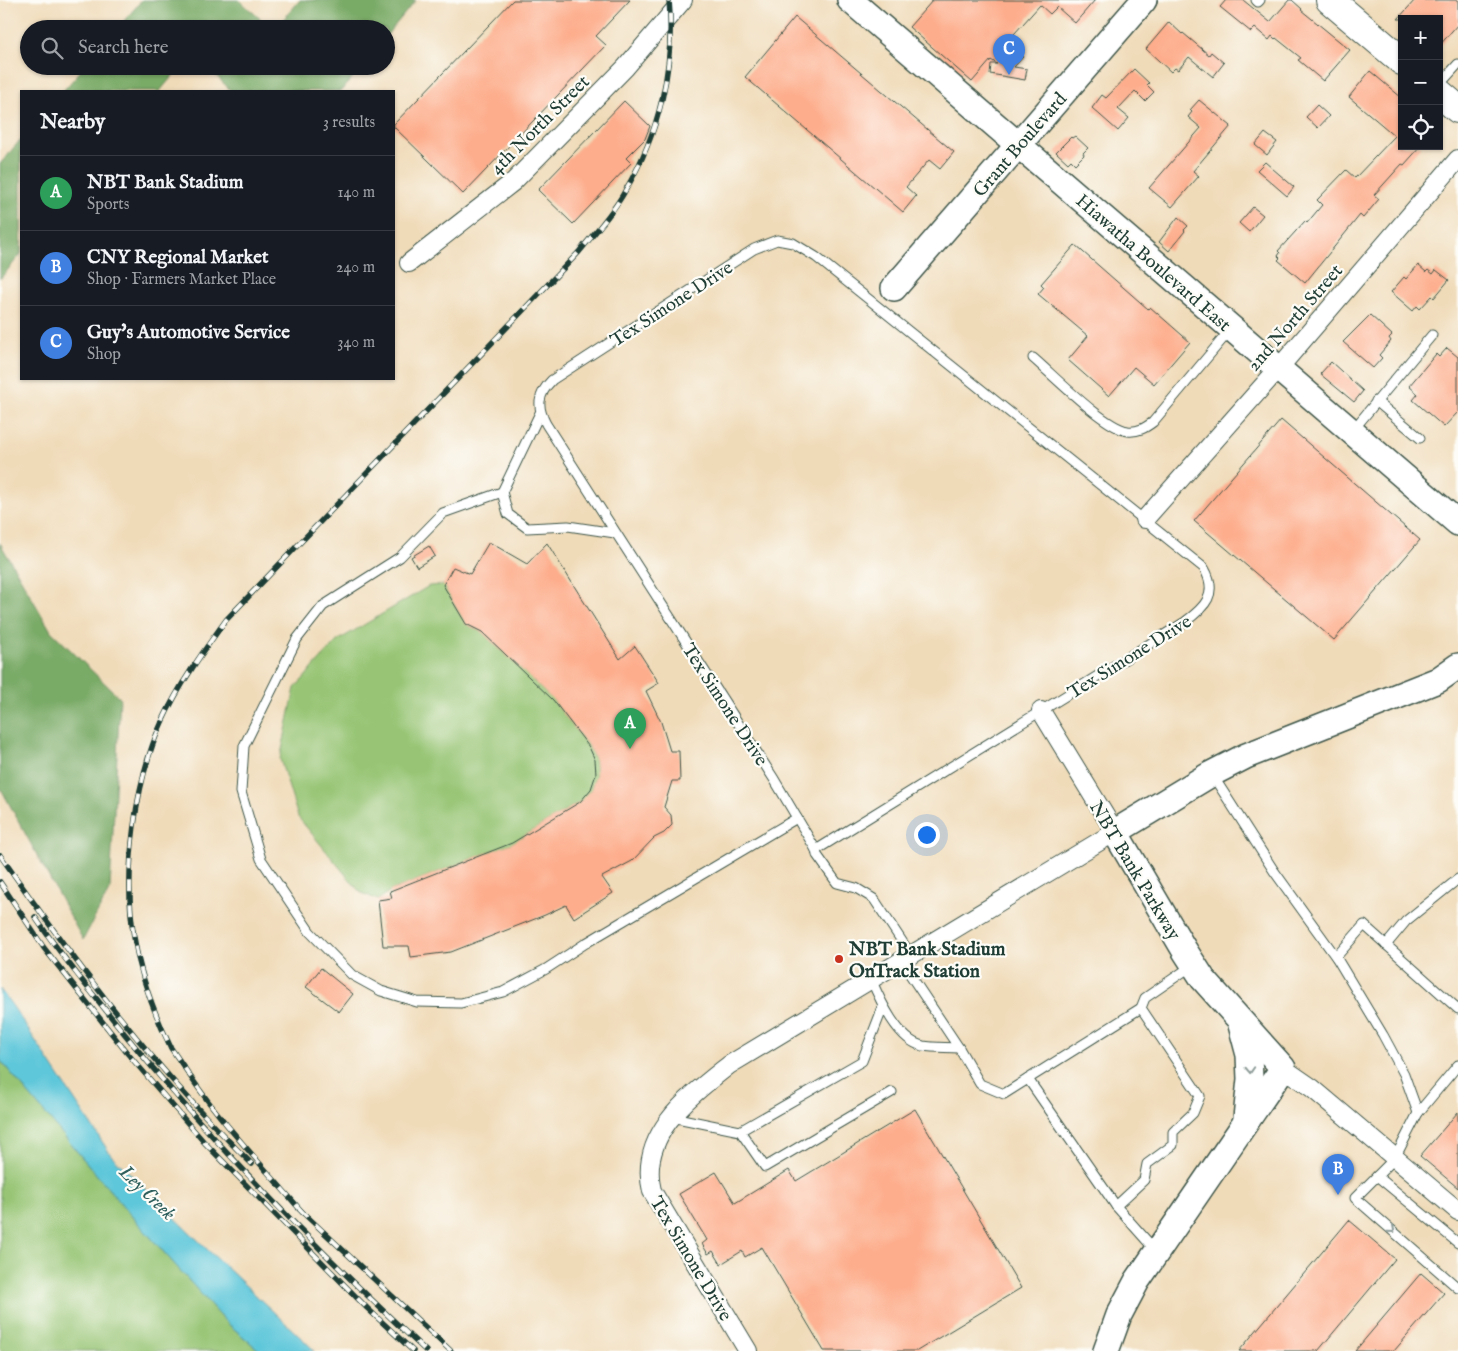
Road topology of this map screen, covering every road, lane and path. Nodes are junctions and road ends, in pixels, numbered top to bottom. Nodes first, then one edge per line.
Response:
1 (683, 0) edge
2 (850, 0) edge
3 (1144, 0) edge
4 (1256, 0) edge
5 (1260, 0) edge
6 (1330, 0) edge
7 (1401, 60) edge
8 (1458, 64) edge
9 (1443, 81) edge
10 (1443, 96) edge
11 (1458, 109) edge
12 (1019, 145) junction
13 (1458, 159) edge
14 (409, 263) dead end
15 (886, 297) junction
16 (1231, 329) junction
17 (1432, 335) dead end
18 (1033, 358) dead end
19 (1278, 369) junction
20 (1376, 401) junction
21 (540, 412) junction
22 (1352, 432) junction
23 (1420, 438) dead end
24 (502, 492) junction
25 (1145, 519) junction
26 (1458, 523) edge
27 (616, 533) junction
28 (1458, 666) edge
29 (1041, 711) junction
30 (1211, 774) junction
31 (797, 818) junction
32 (1115, 832) junction
33 (816, 850) junction
34 (1458, 879) edge
35 (1386, 945) junction
36 (1336, 957) junction
37 (906, 958) junction
38 (1194, 965) junction
39 (871, 979) junction
40 (883, 1007) junction
41 (1141, 1008) junction
42 (1458, 1009) edge
43 (1240, 1022) junction
44 (959, 1048) junction
45 (1458, 1066) edge
46 (1283, 1068) junction
47 (1028, 1079) junction
48 (892, 1092) dead end
49 (1418, 1113) junction
50 (672, 1117) junction
51 (1246, 1123) junction
52 (740, 1132) junction
53 (1395, 1158) junction
54 (1377, 1176) junction
55 (1116, 1206) junction
56 (1458, 1211) edge
57 (1458, 1243) edge
58 (1157, 1252) junction
59 (1458, 1288) edge
60 (748, 1351) edge
61 (1106, 1351) edge

1 - 14 street, 4th North Street
2 - 12 street, Hiawatha Boulevard East
3 - 12 street, Grant Boulevard
4 - 5 lane
6 - 7 main road
8 - 9 lane
10 - 11 main road
12 - 15 street, Grant Boulevard
12 - 16 street, Hiawatha Boulevard East
13 - 19 street, 2nd North Street
15 - 21 lane, Tex Simone Drive
15 - 25 lane, Tex Simone Drive
16 - 18 lane
16 - 19 street, Hiawatha Boulevard East
17 - 20 lane
19 - 22 street, Hiawatha Boulevard East
19 - 25 street, 2nd North Street
20 - 22 lane
20 - 23 lane
21 - 24 lane
21 - 27 lane, Tex Simone Drive
22 - 26 street, Hiawatha Boulevard East
24 - 27 lane
24 - 31 lane
25 - 29 lane, Tex Simone Drive
27 - 31 lane, Tex Simone Drive
28 - 30 street, Tex Simone Drive
29 - 32 street, NBT Bank Parkway
29 - 33 lane, Tex Simone Drive
30 - 32 street, Tex Simone Drive
30 - 36 lane
31 - 33 lane, Tex Simone Drive
32 - 37 street, Tex Simone Drive
32 - 38 street, NBT Bank Parkway
33 - 37 lane
34 - 35 lane
35 - 36 lane
35 - 42 lane
36 - 49 lane
37 - 39 street, Tex Simone Drive
37 - 44 lane
38 - 41 lane
38 - 43 street, NBT Bank Parkway
39 - 40 lane
39 - 50 street, Tex Simone Drive
40 - 44 lane
40 - 52 lane
41 - 47 lane
41 - 55 lane
43 - 46 street, NBT Bank Parkway
43 -> 51 street, NBT Bank Parkway
44 - 47 lane
45 - 49 lane
46 - 51 street
46 - 53 street
47 - 55 lane
48 - 52 lane
49 - 53 lane
50 - 52 lane
50 - 60 street, Tex Simone Drive
51 - 58 street
53 - 54 lane
53 - 56 street
54 - 57 lane
54 -> 59 lane
55 - 58 lane
58 - 61 street

